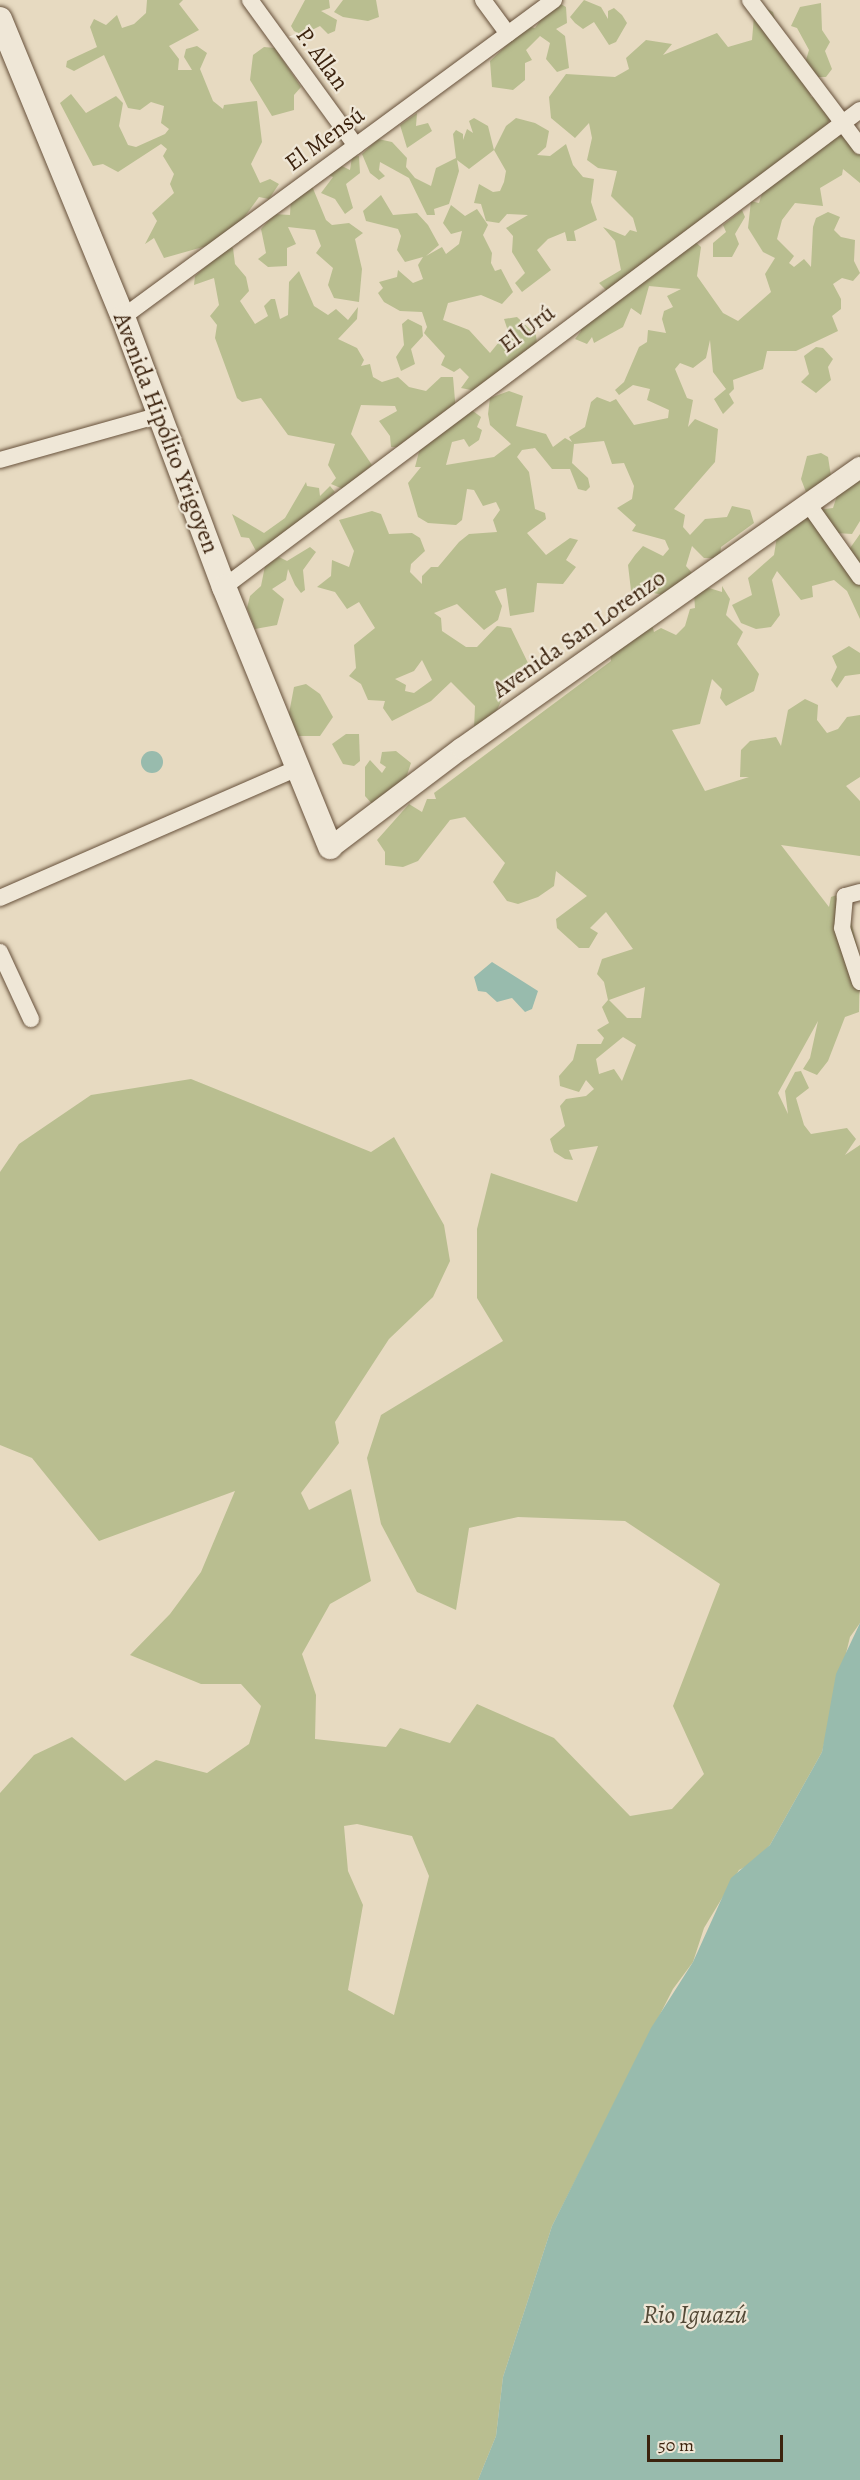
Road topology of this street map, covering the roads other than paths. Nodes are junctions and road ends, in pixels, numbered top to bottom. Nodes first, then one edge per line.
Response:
1 (250, 0) edge
2 (483, 0) edge
3 (554, 0) edge
4 (750, 0) edge
5 (0, 19) edge
6 (508, 34) junction
7 (860, 110) edge
8 (843, 123) junction
9 (356, 146) junction
10 (860, 146) edge
11 (123, 317) junction
12 (160, 415) junction
13 (0, 460) edge
14 (860, 467) edge
15 (809, 505) junction
16 (860, 577) edge
17 (224, 587) junction
18 (297, 768) junction
19 (330, 848) joint
20 (860, 892) edge
21 (0, 898) edge
22 (0, 952) edge
23 (860, 982) edge
24 (31, 1019) dead end

1 - 9 street, P. Allan
2 - 6 street
3 - 6 street, El Mensú
4 - 8 street
5 - 11 main road, Avenida Hipólito Yrigoyen
6 - 9 street, El Mensú
7 - 8 street, El Urú
8 - 10 street
8 - 17 street, El Urú
9 - 11 street, El Mensú
11 - 12 main road, Avenida Hipólito Yrigoyen
12 - 13 street
12 - 17 main road, Avenida Hipólito Yrigoyen
14 - 15 street, Avenida San Lorenzo
15 - 16 street
15 - 19 street, Avenida San Lorenzo
17 - 18 main road, Avenida Hipólito Yrigoyen
18 - 19 main road, Avenida Hipólito Yrigoyen
18 - 21 street
20 - 23 street
22 - 24 street

